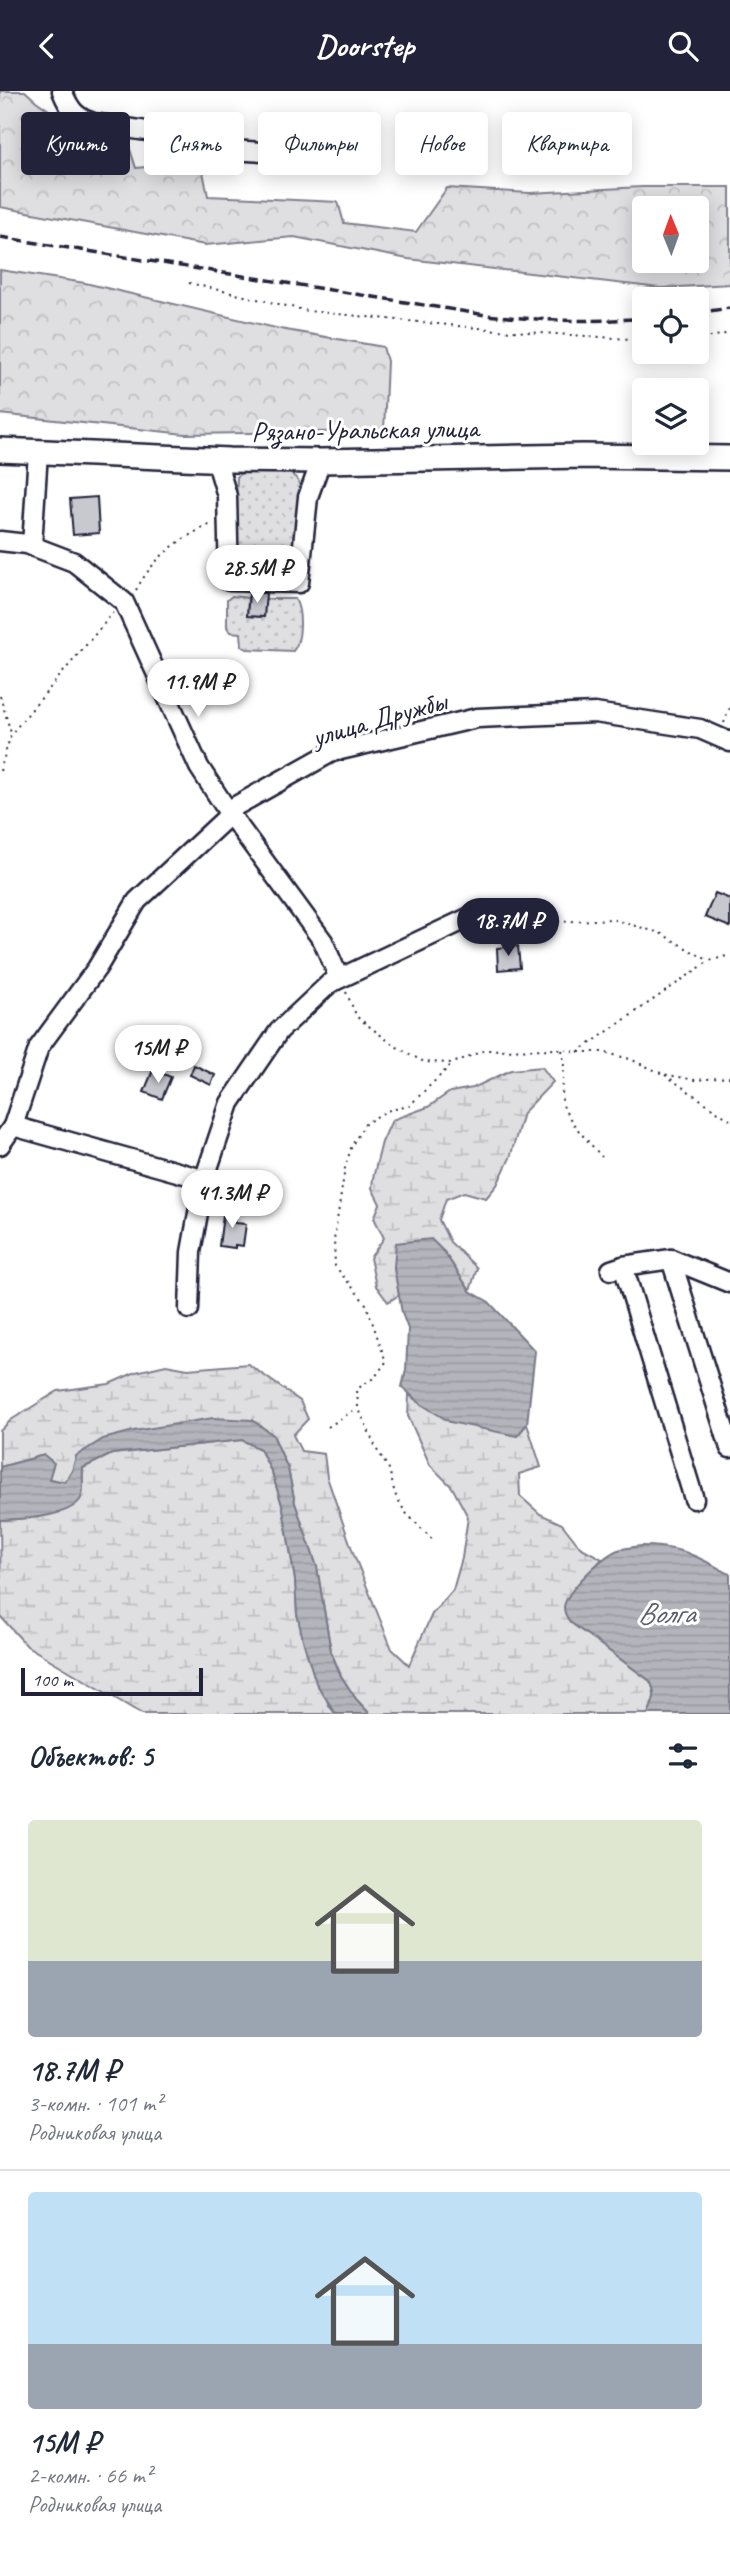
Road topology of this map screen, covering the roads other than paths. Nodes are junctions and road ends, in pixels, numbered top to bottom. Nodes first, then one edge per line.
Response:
1 (62, 91) edge
2 (258, 152) edge
3 (0, 450) edge
4 (38, 452) junction
5 (730, 458) edge
6 (216, 459) junction
7 (321, 461) junction
8 (0, 541) edge
9 (32, 546) junction
10 (730, 742) edge
11 (229, 813) junction
12 (484, 919) road end
13 (339, 978) junction
14 (13, 1126) junction
15 (0, 1145) edge
16 (204, 1180) junction
17 (256, 1195) dead end
18 (671, 1259) junction
19 (730, 1283) edge
20 (189, 1309) dead end
21 (730, 1448) edge
22 (694, 1499) dead end

1 - 2 street
3 - 4 main road, Рязано-Уральская улица
4 - 6 main road, Рязано-Уральская улица
4 - 9 street
5 - 7 main road, Рязано-Уральская улица
6 - 7 main road, Рязано-Уральская улица
6 - 7 street
8 - 9 street
9 - 11 street
10 - 11 street, улица Дружбы
11 - 13 street
11 - 14 street, улица Дружбы
12 - 13 street
13 - 16 street
14 - 15 street, улица Дружбы
14 - 16 street
16 - 17 street
16 - 20 street
18 - 19 street
18 - 21 street
18 - 22 street

